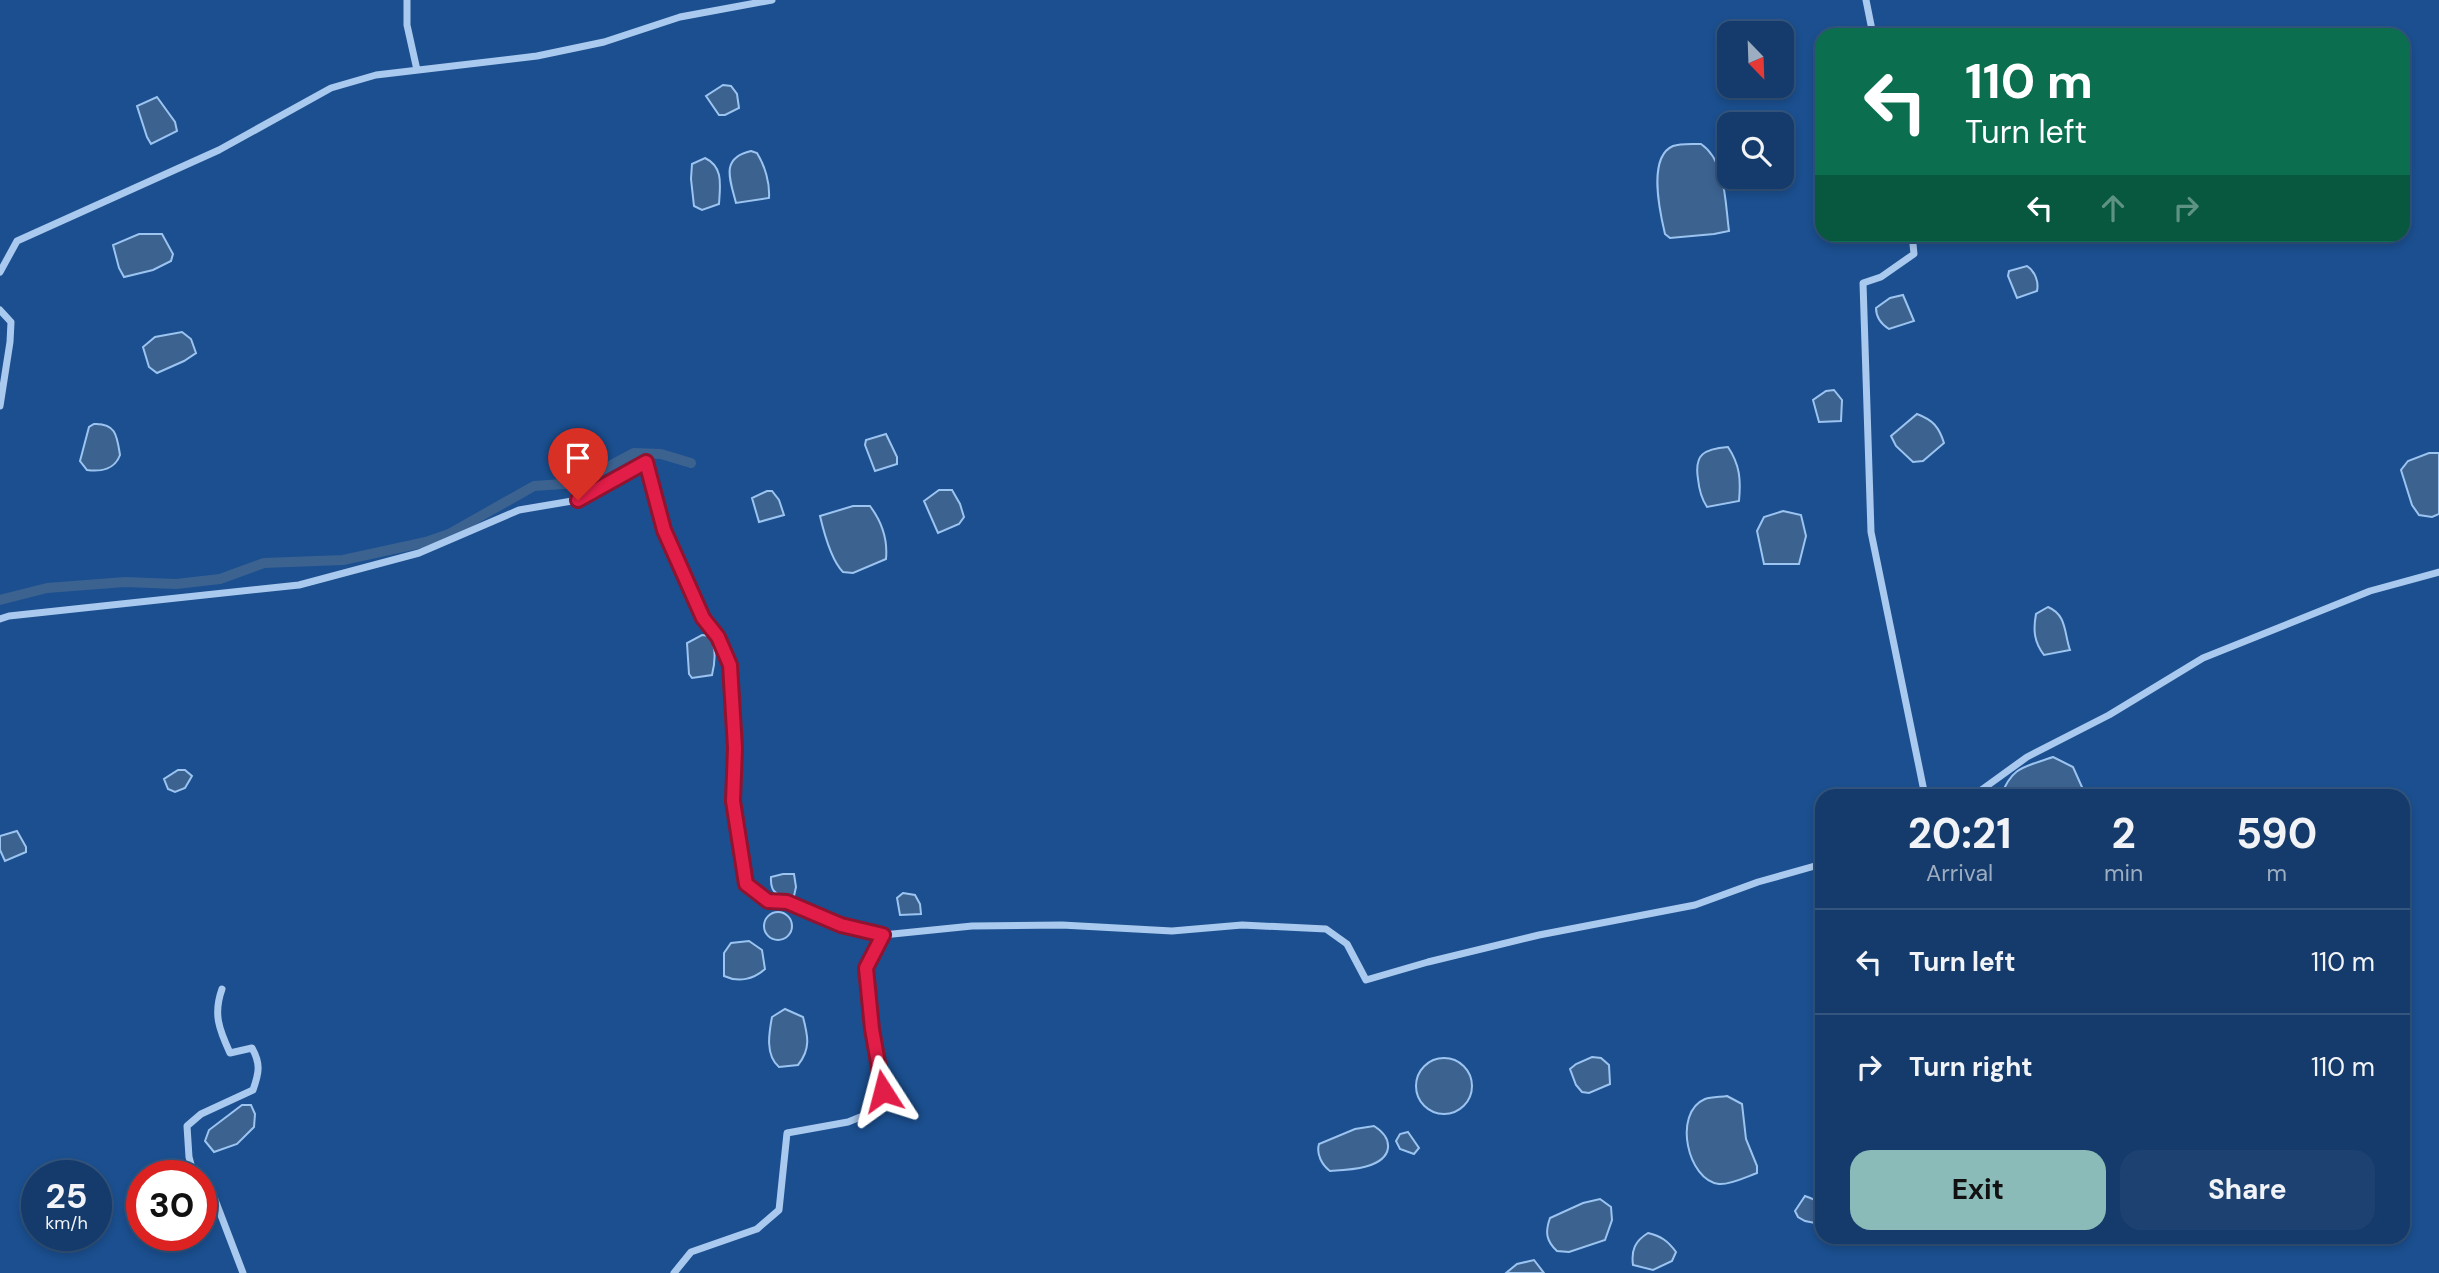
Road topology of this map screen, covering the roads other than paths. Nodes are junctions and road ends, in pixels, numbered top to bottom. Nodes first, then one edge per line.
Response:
1 (407, 0) edge
2 (772, 0) edge
3 (1866, 0) edge
4 (1871, 28) edge
5 (417, 70) junction
6 (1913, 242) edge
7 (0, 272) edge
8 (0, 310) edge
9 (0, 406) edge
10 (2439, 572) edge
11 (0, 619) edge
12 (1924, 789) edge
13 (1983, 789) edge
14 (1815, 866) edge
15 (883, 935) junction
16 (222, 989) dead end
17 (189, 1160) edge
18 (217, 1205) edge
19 (243, 1273) edge
20 (674, 1273) edge

1 - 5 street
2 - 5 street
3 - 4 street
5 - 7 street
6 - 12 street
8 - 9 street
10 - 13 street
11 - 15 street
14 - 15 street
15 - 20 street
16 - 17 street
18 - 19 street

